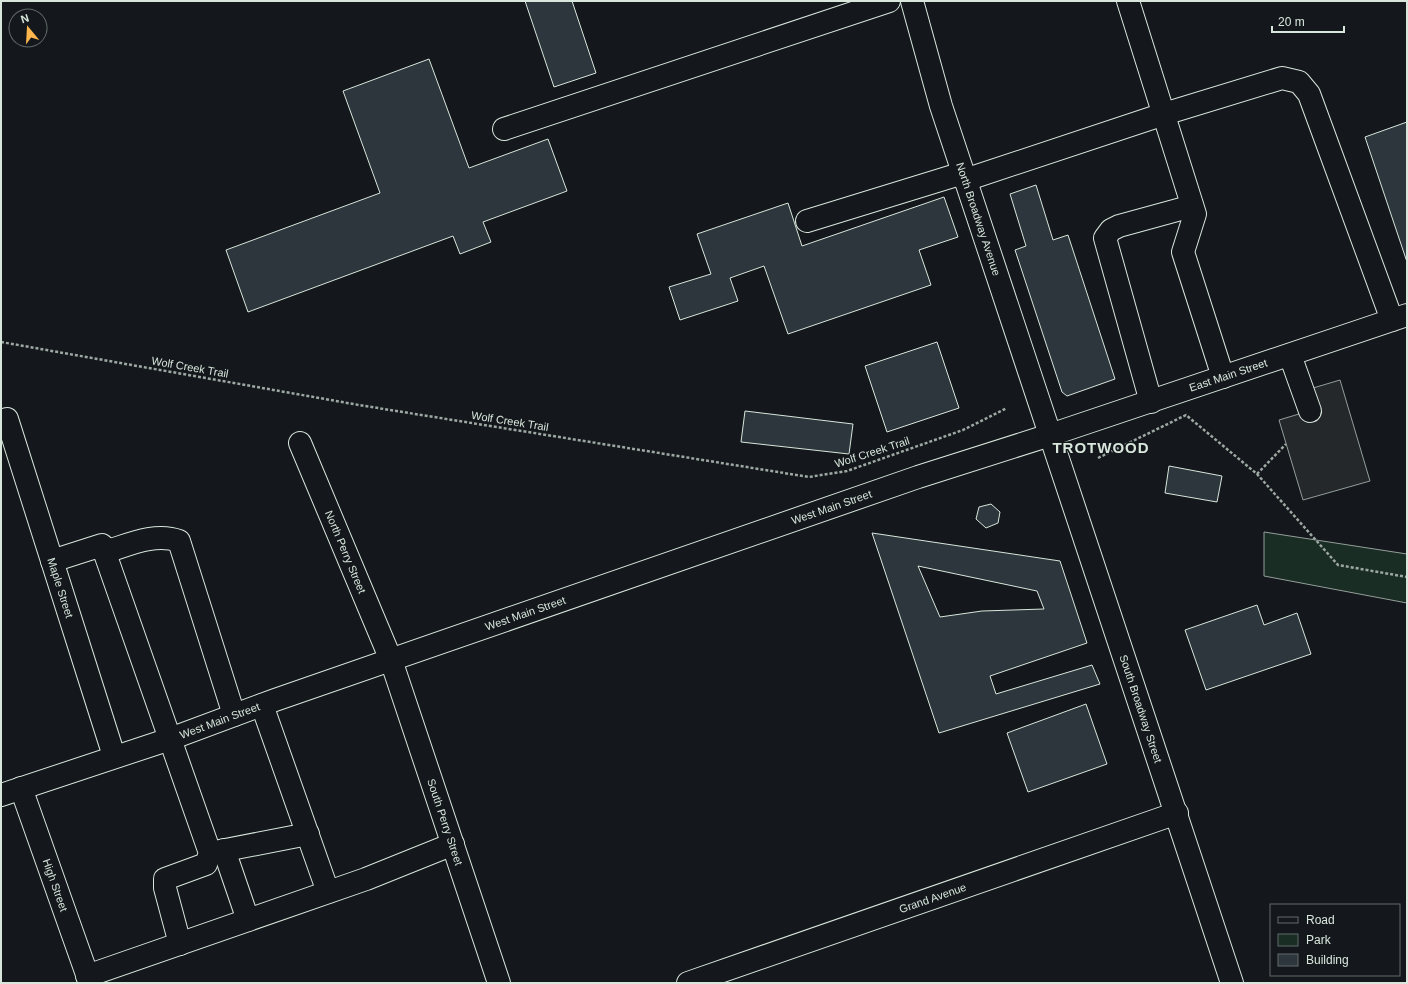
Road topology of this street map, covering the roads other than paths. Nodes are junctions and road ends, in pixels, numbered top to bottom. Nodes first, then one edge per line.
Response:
1 (889, 1) edge
2 (912, 1) edge
3 (1128, 1) edge
4 (1164, 114) junction
5 (504, 129) dead end
6 (964, 176) junction
7 (1192, 206) junction
8 (808, 221) dead end
9 (1399, 318) edge
10 (1290, 355) junction
11 (1223, 377) junction
12 (1151, 402) junction
13 (1310, 411) dead end
14 (7, 419) dead end
15 (1050, 435) junction
16 (300, 443) dead end
17 (105, 552) junction
18 (52, 561) junction
19 (391, 660) junction
20 (262, 705) junction
21 (234, 715) junction
22 (170, 739) junction
23 (114, 756) junction
24 (11, 792) edge
25 (1177, 813) junction
26 (308, 834) junction
27 (453, 844) junction
28 (217, 852) junction
29 (328, 892) junction
30 (248, 920) junction
31 (180, 944) junction
32 (88, 980) edge
33 (499, 983) edge
34 (688, 983) edge
35 (1232, 983) edge

1 - 5 street
2 - 6 street, North Broadway Avenue
3 - 4 street
4 - 6 street
4 - 7 street
4 - 9 street
6 - 8 street
6 - 15 street, North Broadway Avenue
7 - 11 street
7 - 12 street
9 - 10 street, East Main Street
10 - 11 street, East Main Street
10 - 13 street
11 - 12 street, East Main Street
12 - 15 street, East Main Street
14 - 18 street, Maple Street
15 - 19 street, West Main Street
15 - 25 street, South Broadway Street
16 - 19 street, North Perry Street
17 - 18 street
17 - 21 street
17 - 22 street
18 - 23 street, Maple Street
19 - 20 street, West Main Street
19 - 27 street, South Perry Street
20 - 21 street, West Main Street
20 - 26 street
21 - 22 street, West Main Street
22 - 23 street, West Main Street
22 - 28 street
23 - 24 street, West Main Street
24 - 32 street, High Street
25 - 34 street, Grand Avenue
25 - 35 street, South Broadway Street
26 - 28 street
26 - 29 street
27 - 29 street
27 - 33 street, South Perry Street
28 - 30 street
28 - 31 street
29 - 30 street
30 - 31 street
31 - 32 street

